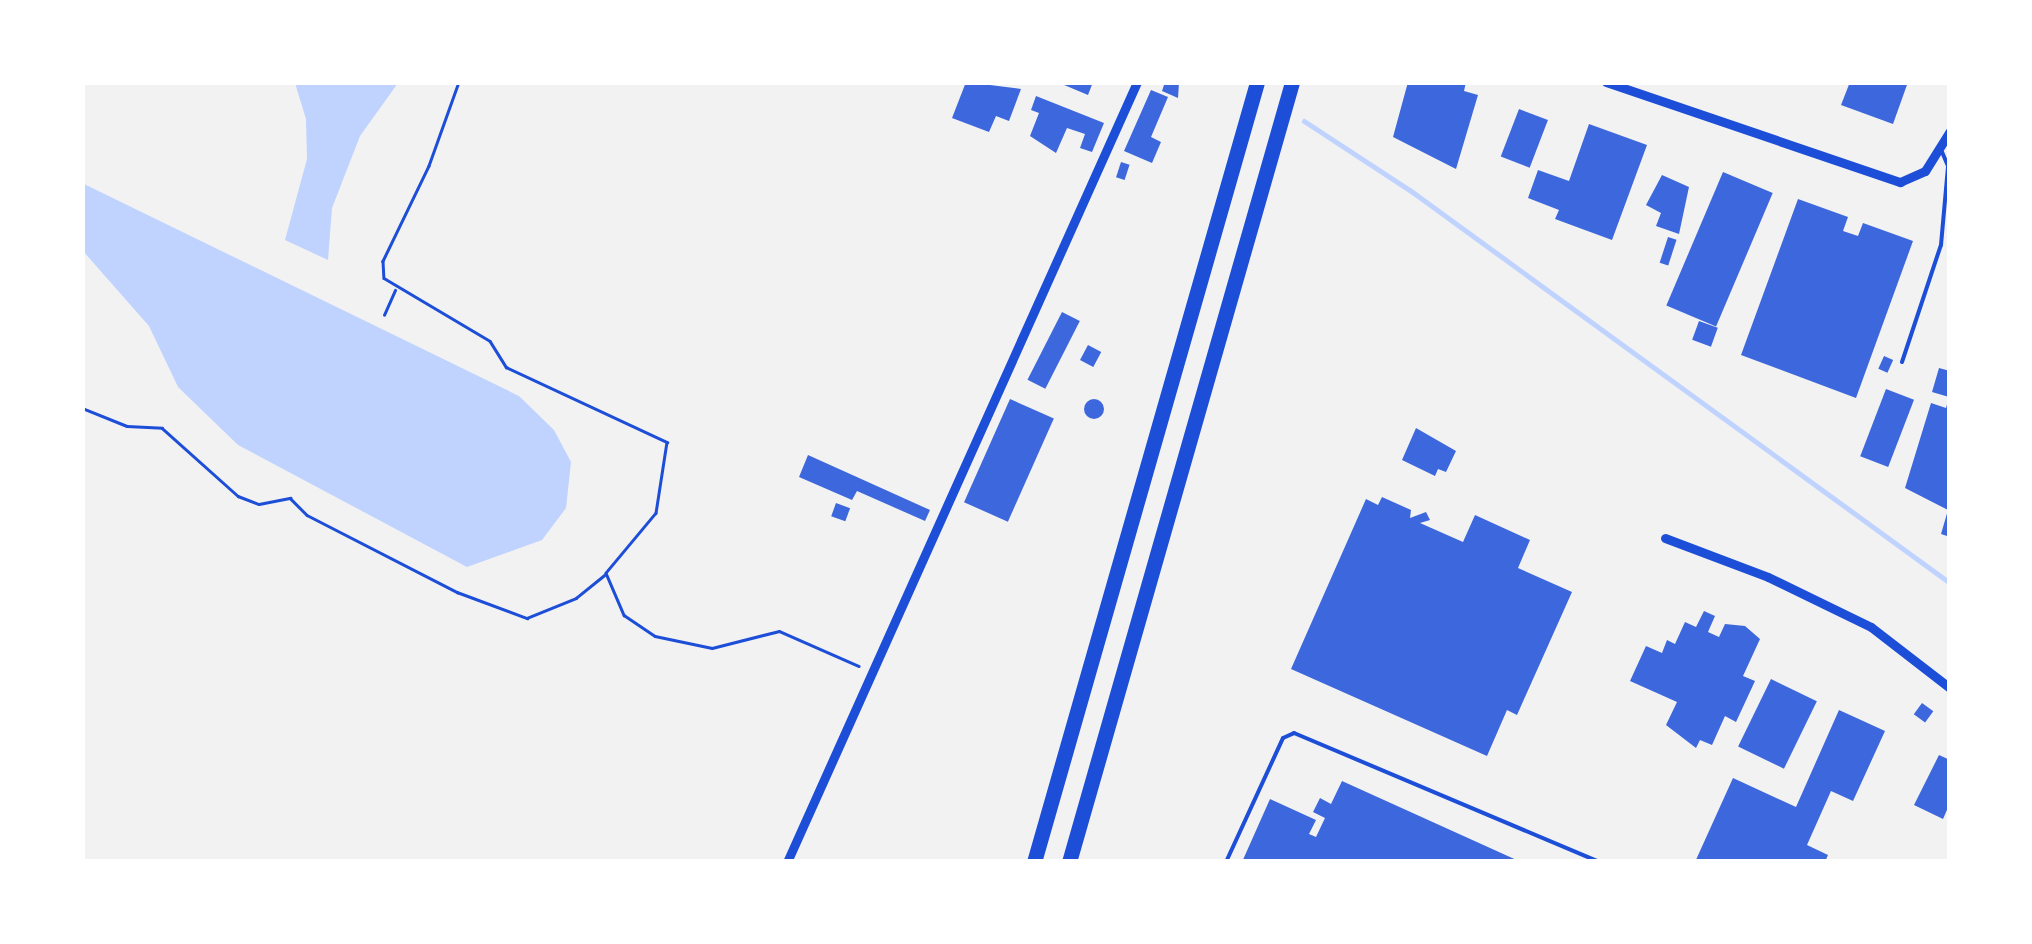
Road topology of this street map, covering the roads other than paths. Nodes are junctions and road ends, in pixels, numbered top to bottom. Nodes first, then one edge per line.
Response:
1 (1137, 82) edge
2 (1257, 82) edge
3 (1292, 82) edge
4 (1606, 82) edge
5 (1950, 131) edge
6 (1942, 152) junction
7 (1902, 362) dead end
8 (1665, 538) dead end
9 (1950, 688) edge
10 (787, 862) edge
11 (1034, 862) edge
12 (1069, 862) edge
13 (1226, 862) edge
14 (1600, 862) edge

1 - 10 street
2 - 11 highway
3 - 12 highway
4 - 6 street
5 - 6 street
6 - 7 lane
8 - 9 street
13 - 14 lane

